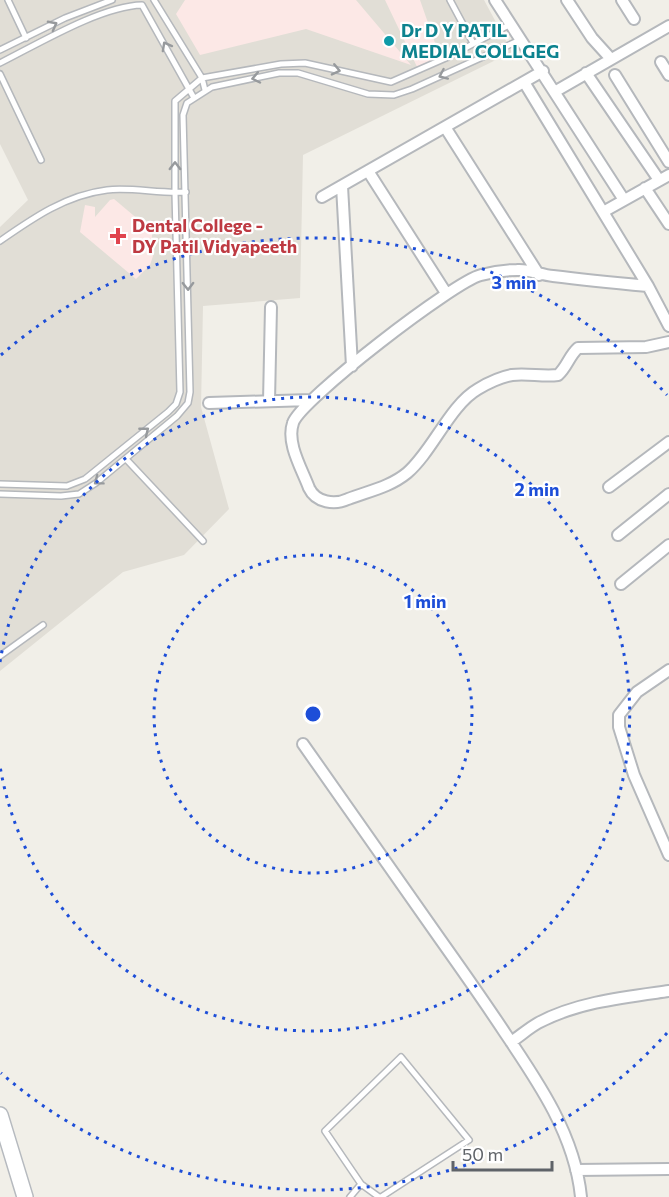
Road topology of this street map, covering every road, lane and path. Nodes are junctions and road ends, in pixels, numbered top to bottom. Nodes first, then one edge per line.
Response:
1 (8, 0) edge
2 (112, 0) edge
3 (154, 0) edge
4 (450, 0) edge
5 (495, 0) edge
6 (567, 0) edge
7 (622, 0) edge
8 (634, 19) dead end
9 (512, 23) junction
10 (669, 26) edge
11 (26, 38) junction
12 (520, 40) junction
13 (472, 43) junction
14 (0, 50) edge
15 (611, 59) junction
16 (661, 62) dead end
17 (0, 63) edge
18 (543, 71) junction
19 (586, 73) junction
20 (0, 74) edge
21 (615, 75) dead end
22 (669, 75) edge
23 (202, 78) junction
24 (524, 82) junction
25 (190, 88) junction
26 (205, 90) junction
27 (555, 91) junction
28 (194, 98) junction
29 (445, 127) junction
30 (41, 160) dead end
31 (669, 162) edge
32 (368, 171) junction
33 (664, 177) edge
34 (342, 186) junction
35 (645, 188) junction
36 (186, 192) junction
37 (175, 193) junction
38 (322, 197) dead end
39 (624, 200) junction
40 (603, 212) junction
41 (669, 224) edge
42 (0, 242) edge
43 (539, 275) junction
44 (648, 286) junction
45 (446, 293) junction
46 (271, 307) dead end
47 (669, 326) edge
48 (669, 342) edge
49 (352, 366) junction
50 (310, 400) junction
51 (269, 401) junction
52 (209, 403) dead end
53 (669, 442) edge
54 (126, 459) junction
55 (0, 484) edge
56 (609, 487) dead end
57 (0, 494) edge
58 (669, 494) edge
59 (618, 535) dead end
60 (203, 541) dead end
61 (669, 545) edge
62 (621, 584) dead end
63 (43, 625) dead end
64 (0, 656) edge
65 (669, 670) edge
66 (303, 744) dead end
67 (669, 855) edge
68 (669, 991) edge
69 (511, 1042) junction
70 (0, 1115) edge
71 (668, 1169) edge
72 (576, 1170) junction
73 (361, 1184) junction
74 (25, 1197) edge
75 (350, 1197) edge
76 (380, 1197) edge
77 (581, 1197) edge

1 - 11 lane
11 -> 2 lane
3 - 23 lane
4 - 13 lane
5 - 9 street
6 - 15 street
7 - 8 street
9 - 12 street
9 - 13 lane
10 - 15 street
11 - 14 lane
12 - 18 street
12 -> 26 lane
23 -> 13 lane
15 - 19 street
16 - 22 street
25 -> 17 lane
18 - 24 street
18 - 27 street
19 - 27 street
19 - 33 street
20 - 30 lane
21 - 31 street
23 - 25 lane
23 - 26 lane
24 - 29 street
24 - 40 street
25 - 28 lane
37 -> 25 lane
26 - 28 lane
27 - 39 street
28 - 36 lane
29 - 32 street
29 - 43 street
32 - 34 street
32 - 45 street
33 - 35 street
34 - 38 street
34 - 49 street
35 - 39 street
35 - 41 street
36 - 37 lane
36 -> 54 lane
37 - 42 lane
55 -> 37 lane
39 - 40 street
40 - 44 street
43 - 44 street
43 - 45 street
44 - 47 street
45 - 49 street
46 - 51 street
48 - 50 street
49 - 50 street
50 - 51 street
51 - 52 street
53 - 56 street
54 -> 57 lane
54 - 60 lane
58 - 59 street
61 - 62 street
63 - 64 lane
65 - 67 street
66 - 69 street
68 - 69 street
69 - 72 street
70 - 74 street
71 - 72 street
72 - 77 street
73 - 75 lane
73 - 76 lane
73 - 76 lane

